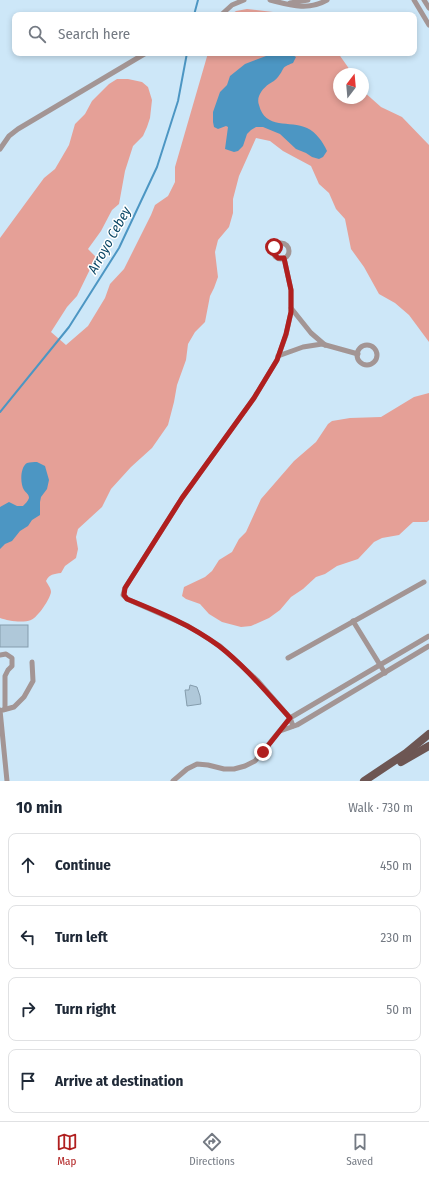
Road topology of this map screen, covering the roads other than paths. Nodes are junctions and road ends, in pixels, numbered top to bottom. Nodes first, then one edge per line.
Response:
1 (244, 0) edge
2 (270, 0) edge
3 (308, 0) edge
4 (327, 0) edge
5 (414, 0) edge
6 (424, 0) edge
7 (283, 4) junction
8 (429, 9) edge
9 (224, 12) edge
10 (422, 14) junction
11 (429, 25) edge
12 (141, 56) edge
13 (0, 149) edge
14 (284, 258) dead end
15 (291, 308) junction
16 (325, 345) junction
17 (358, 354) dead end
18 (278, 356) junction
19 (424, 582) dead end
20 (353, 621) junction
21 (429, 636) edge
22 (429, 646) edge
23 (0, 655) edge
24 (288, 658) dead end
25 (32, 662) dead end
26 (380, 665) junction
27 (384, 673) junction
28 (2, 710) edge
29 (290, 718) junction
30 (293, 726) junction
31 (279, 731) junction
32 (429, 734) edge
33 (429, 746) edge
34 (7, 781) edge
35 (173, 781) edge
36 (365, 781) edge

1 - 9 street
2 - 7 street
3 - 7 street
4 - 7 street
5 - 10 street
6 - 8 street
8 - 10 street
10 - 11 street
12 - 13 street
14 - 15 street
15 - 16 street
15 - 18 street
16 - 17 street
16 - 18 street
18 - 29 street
19 - 20 street
20 - 24 street
20 - 26 street
21 - 26 street
22 - 27 street
23 - 28 street
25 - 28 street
26 - 27 street
26 - 29 street
27 - 30 street
28 - 34 street
29 - 30 street
29 - 31 street
30 - 31 street
31 - 35 street
32 - 36 main road
33 - 36 main road

